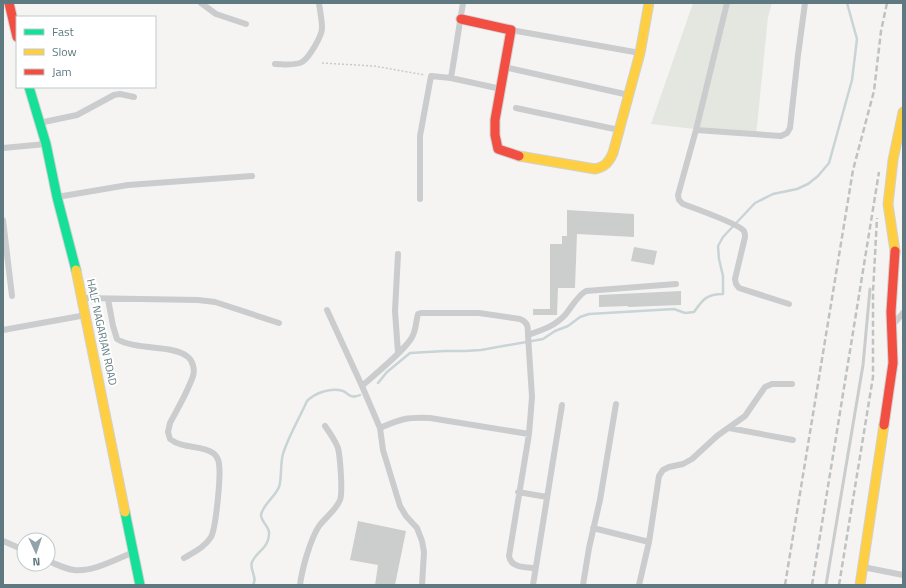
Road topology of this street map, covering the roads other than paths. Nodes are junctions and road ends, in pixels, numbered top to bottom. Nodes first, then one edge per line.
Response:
1 (9, 3) edge
2 (201, 3) edge
3 (319, 3) edge
4 (463, 3) edge
5 (649, 3) edge
6 (726, 3) edge
7 (805, 3) edge
8 (461, 19) junction
9 (246, 24) dead end
10 (511, 30) junction
11 (16, 33) edge
12 (640, 53) junction
13 (275, 64) dead end
14 (504, 67) junction
15 (451, 78) junction
16 (29, 88) edge
17 (501, 89) junction
18 (629, 95) junction
19 (134, 97) dead end
20 (516, 108) dead end
21 (903, 112) edge
22 (40, 123) junction
23 (619, 130) junction
24 (696, 130) junction
25 (46, 144) junction
26 (3, 148) edge
27 (252, 176) dead end
28 (57, 197) junction
29 (420, 200) dead end
30 (3, 220) edge
31 (398, 254) dead end
32 (676, 284) dead end
33 (870, 289) dead end
34 (12, 296) dead end
35 (82, 298) junction
36 (108, 299) junction
37 (789, 304) dead end
38 (326, 310) dead end
39 (903, 313) edge
40 (86, 316) junction
41 (279, 322) dead end
42 (891, 327) junction
43 (3, 330) edge
44 (529, 336) junction
45 (398, 353) junction
46 (792, 384) dead end
47 (362, 386) junction
48 (616, 404) dead end
49 (562, 405) dead end
50 (325, 426) dead end
51 (380, 428) junction
52 (729, 428) junction
53 (529, 434) junction
54 (793, 440) dead end
55 (518, 492) junction
56 (547, 497) junction
57 (593, 528) junction
58 (3, 541) edge
59 (649, 542) junction
60 (16, 547) edge
61 (134, 552) junction
62 (184, 558) dead end
63 (56, 564) edge
64 (863, 567) junction
65 (536, 568) junction
66 (903, 574) edge
67 (140, 585) edge
68 (300, 585) edge
69 (422, 585) edge
70 (533, 585) edge
71 (583, 585) edge
72 (639, 585) edge
73 (826, 585) edge
74 (860, 585) edge

1 - 11 street
2 - 9 street
3 - 13 street
4 - 8 street
5 - 12 street
6 - 24 street
7 - 24 street
8 - 10 street
8 - 15 street
10 - 12 street
10 - 14 street
12 - 18 street
14 - 17 street
14 - 18 street
15 - 17 street
15 - 29 street
16 - 22 street, HALF NAGARJAN ROAD
17 - 23 street
18 - 23 street
19 - 22 street
20 - 23 street
21 - 42 street
22 - 25 street, HALF NAGARJAN ROAD
24 - 37 street
25 - 26 street
25 - 28 street, HALF NAGARJAN ROAD
27 - 28 street
28 - 35 street, HALF NAGARJAN ROAD
30 - 34 street
31 - 45 street
32 - 44 street
33 - 73 lane
35 - 36 street
35 - 40 street, HALF NAGARJAN ROAD
36 - 41 street
36 - 62 street
38 - 47 street
39 - 42 street
40 - 43 street
40 - 61 street, HALF NAGARJAN ROAD
42 - 64 street
44 - 45 street
44 - 53 street
45 - 47 street
46 - 52 street
47 - 51 street
48 - 57 street
49 - 56 street
50 - 68 street
51 - 53 street
51 - 69 street
52 - 54 street
52 - 59 street
53 - 55 street
55 - 56 street
55 - 65 street
56 - 65 street
57 - 59 street
57 - 71 street
58 - 60 street
59 - 72 street
61 - 63 street
61 - 67 street, HALF NAGARJAN ROAD
64 - 66 street
64 - 74 street
65 - 70 street

